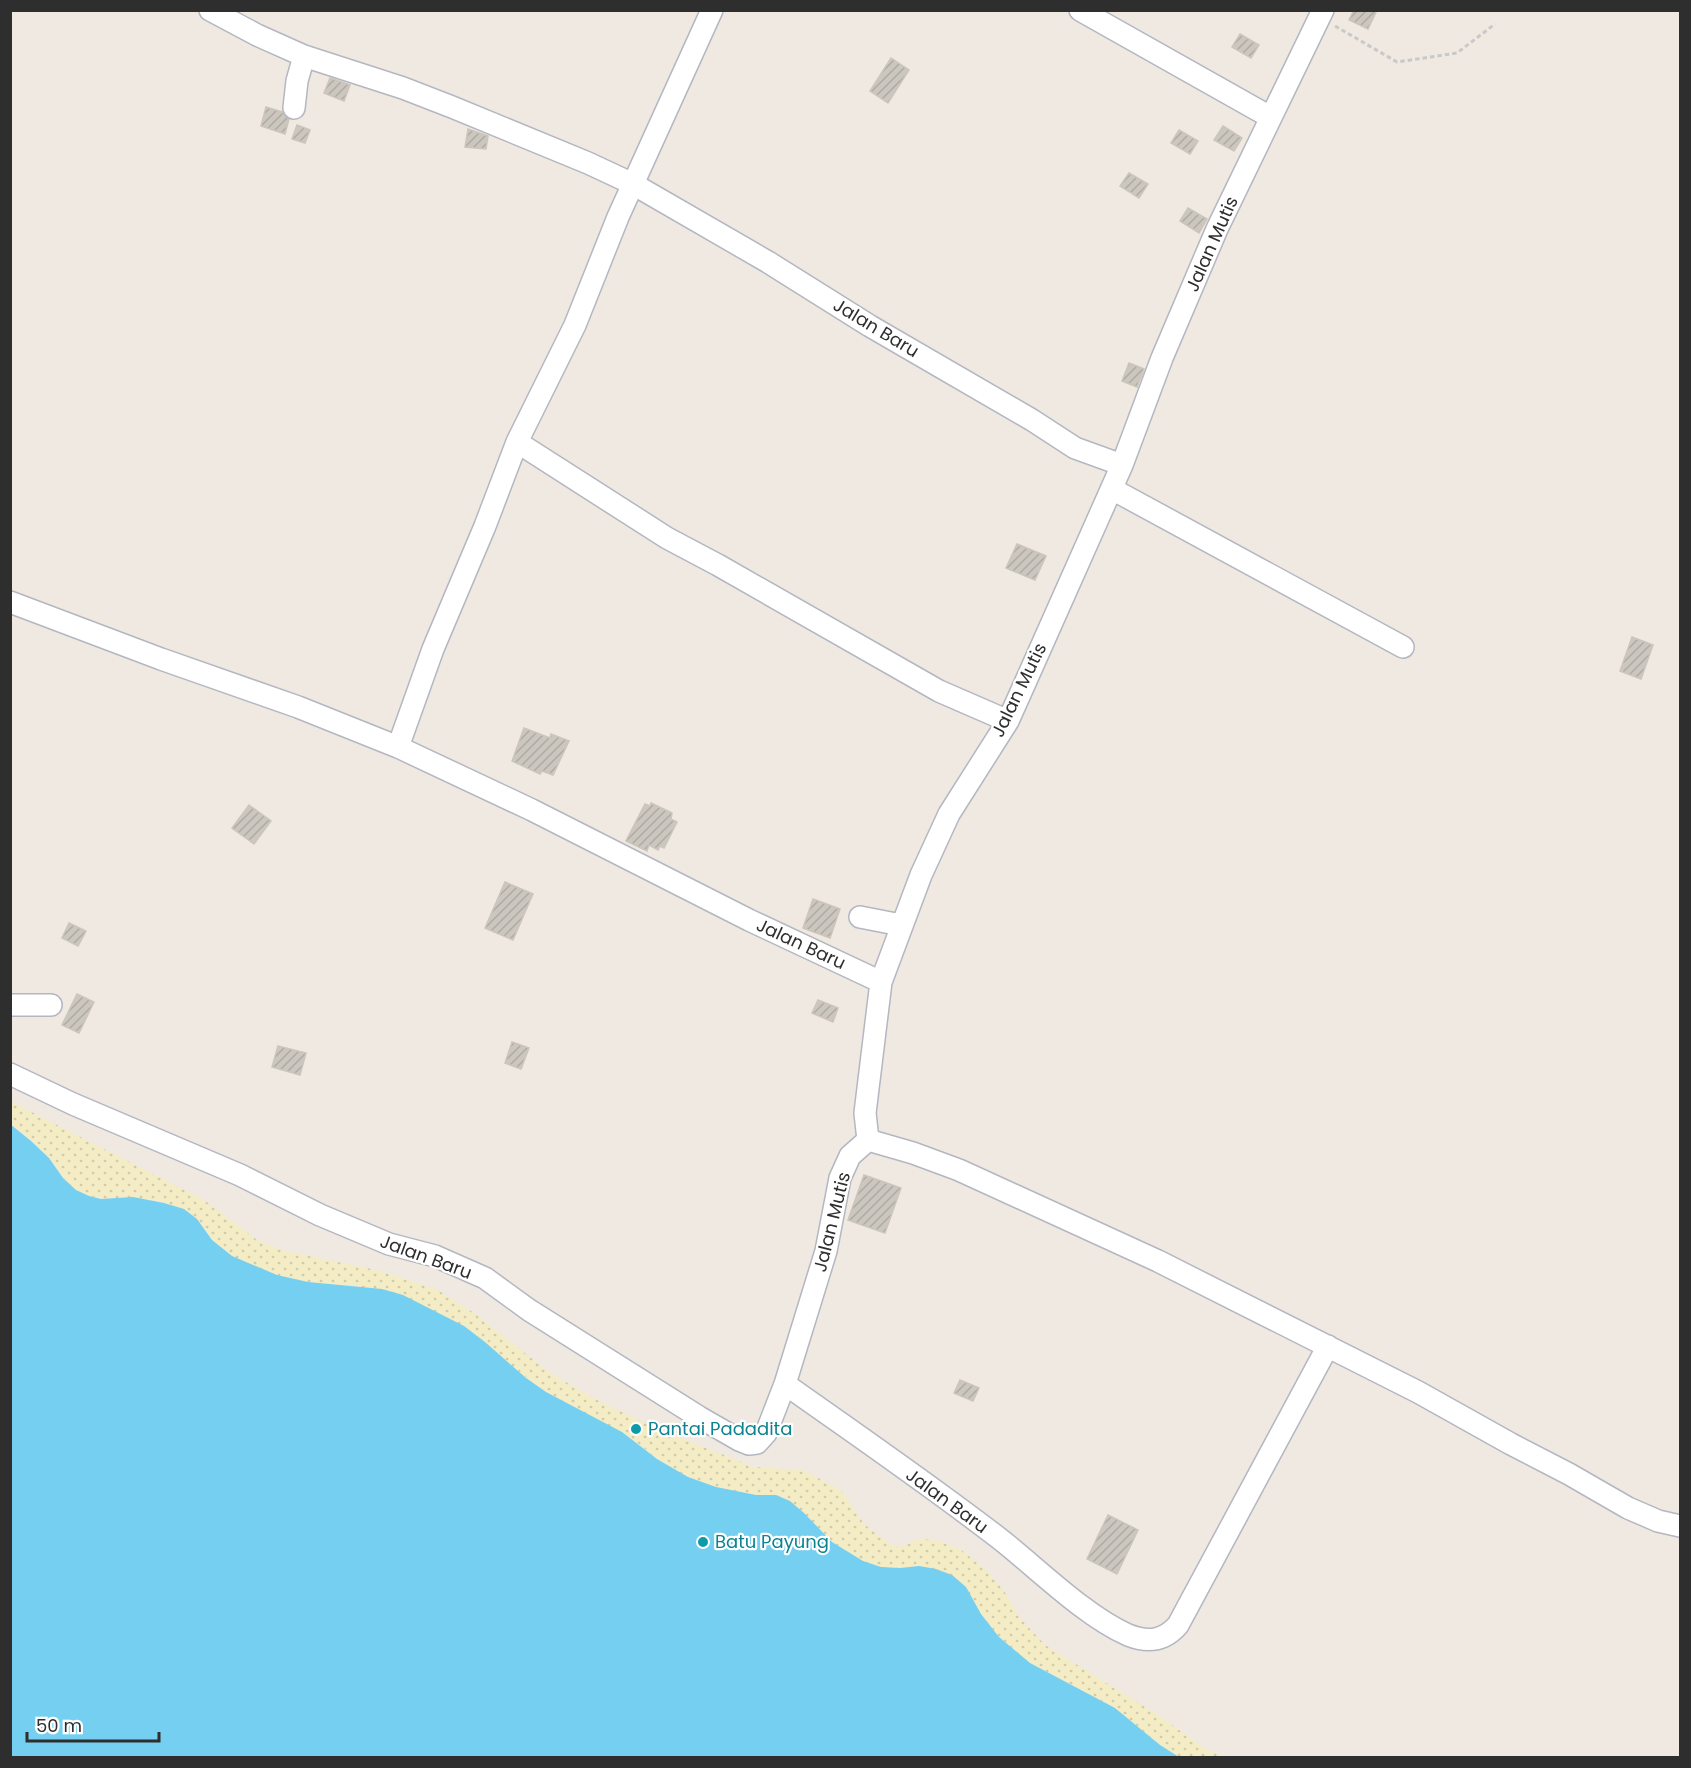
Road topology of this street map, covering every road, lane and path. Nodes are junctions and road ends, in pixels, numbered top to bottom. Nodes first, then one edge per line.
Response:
1 (210, 10) edge
2 (712, 10) edge
3 (1080, 10) edge
4 (1322, 14) edge
5 (1495, 24) dead end
6 (304, 56) junction
7 (294, 108) dead end
8 (1270, 117) junction
9 (633, 184) junction
10 (517, 442) junction
11 (1122, 465) junction
12 (1112, 489) junction
13 (10, 602) edge
14 (1403, 647) dead end
15 (1008, 721) junction
16 (398, 747) junction
17 (860, 917) dead end
18 (901, 925) junction
19 (881, 982) junction
20 (10, 1005) edge
21 (51, 1005) dead end
22 (10, 1074) edge
23 (867, 1140) junction
24 (1328, 1346) junction
25 (785, 1384) junction
26 (1680, 1526) edge

1 - 6 street, Jalan Baru
2 - 9 street
3 - 8 street
4 - 5 path
4 - 8 street, Jalan Mutis
6 - 7 street
6 - 9 street, Jalan Baru
8 - 11 street, Jalan Mutis
9 - 10 street
9 - 11 street, Jalan Baru
10 - 15 street
10 - 16 street
11 - 12 street, Jalan Mutis
12 - 14 street
12 - 15 street, Jalan Mutis
13 - 16 street, Jalan Baru
15 - 18 street, Jalan Mutis
16 - 19 street, Jalan Baru
17 - 18 street
18 - 19 street, Jalan Mutis
19 - 23 street, Jalan Mutis
20 - 21 street
22 - 25 street, Jalan Baru
23 - 24 street
23 - 25 street, Jalan Mutis
24 - 25 street, Jalan Baru
24 - 26 street

